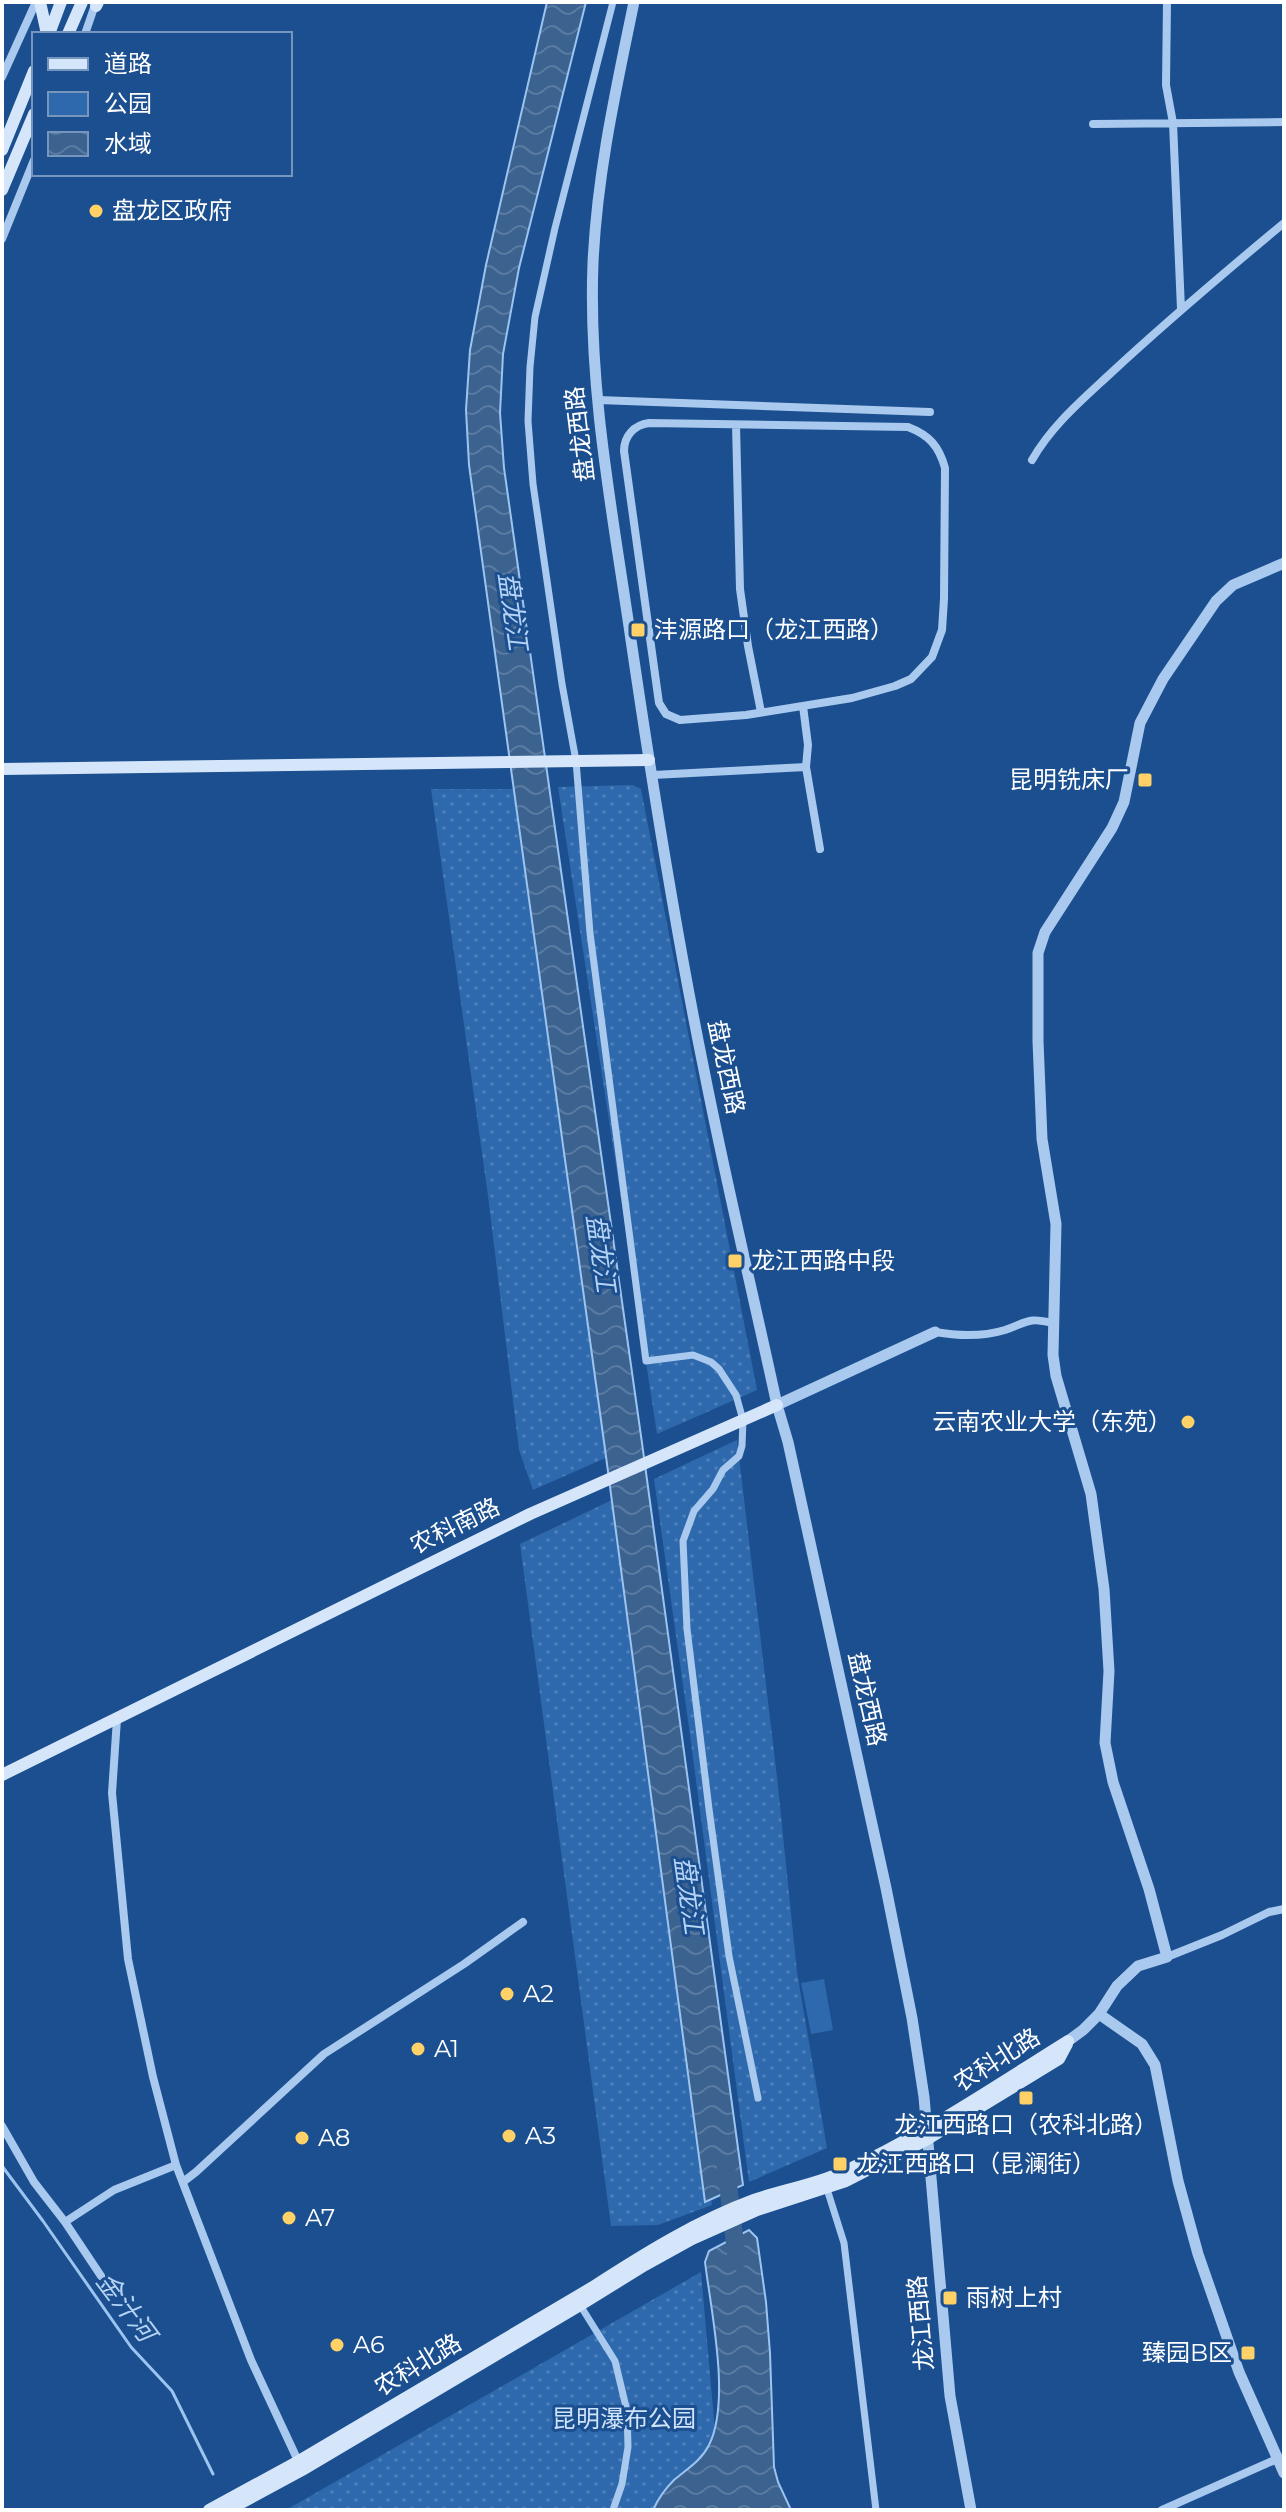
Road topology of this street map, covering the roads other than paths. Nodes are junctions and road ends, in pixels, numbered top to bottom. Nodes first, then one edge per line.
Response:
1 (38, 2) edge
2 (61, 2) edge
3 (82, 2) edge
4 (613, 2) edge
5 (634, 2) edge
6 (1167, 2) edge
7 (96, 3) edge
8 (47, 32) edge
9 (49, 32) edge
10 (69, 32) edge
11 (86, 32) edge
12 (32, 76) edge
13 (2, 77) edge
14 (32, 119) edge
15 (1284, 122) edge
16 (1173, 123) junction
17 (1093, 124) dead end
18 (2, 150) edge
19 (32, 165) edge
20 (2, 190) edge
21 (1284, 223) edge
22 (2, 239) edge
23 (1181, 309) junction
24 (598, 400) junction
25 (930, 412) dead end
26 (736, 425) junction
27 (1032, 460) dead end
28 (1284, 563) edge
29 (803, 706) junction
30 (761, 712) junction
31 (649, 760) junction
32 (576, 761) junction
33 (806, 767) junction
34 (2, 769) edge
35 (653, 775) junction
36 (820, 849) dead end
37 (1053, 1323) junction
38 (935, 1332) joint
39 (777, 1405) junction
40 (743, 1420) junction
41 (117, 1719) junction
42 (2, 1775) edge
43 (1284, 1909) edge
44 (523, 1922) dead end
45 (1167, 1957) junction
46 (1099, 2014) junction
47 (1068, 2041) joint
48 (758, 2098) dead end
49 (2, 2126) edge
50 (926, 2135) junction
51 (176, 2165) junction
52 (183, 2182) junction
53 (827, 2189) junction
54 (755, 2205) junction
55 (65, 2222) junction
56 (690, 2235) junction
57 (101, 2276) dead end
58 (580, 2305) junction
59 (1277, 2459) junction
60 (300, 2465) junction
61 (1284, 2473) edge
62 (209, 2510) edge
63 (228, 2510) edge
64 (613, 2510) edge
65 (876, 2510) edge
66 (971, 2510) edge
67 (1162, 2510) edge

1 - 8 main road
1 - 13 street
2 - 9 main road
3 - 10 main road
4 - 32 street
5 - 24 street, 盘龙西路
6 - 16 street
7 - 11 street
12 - 18 main road
14 - 20 main road
15 - 16 street
16 - 17 street
16 - 23 street
19 - 22 street
21 - 23 street
23 - 27 street
24 - 25 street
24 - 31 street, 盘龙西路
26 - 29 street
26 - 30 street
26 - 30 street
28 - 37 street
29 - 30 street
29 - 33 street
31 - 32 main road
31 - 35 street, 盘龙西路
32 - 34 main road
32 - 40 street
33 - 35 street
33 - 36 street
35 - 39 street, 盘龙西路
37 - 38 street
37 - 45 street
38 - 39 street, 农科南路
39 - 40 main road, 农科南路
39 - 50 street, 盘龙西路
40 - 41 main road, 农科南路
40 - 48 street
41 - 42 main road, 农科南路
41 - 51 street
43 - 45 street
44 - 52 street
45 - 46 street
46 - 47 street
46 - 59 street
47 - 50 main road, 农科北路
49 - 55 street
50 - 53 main road, 农科北路
50 - 54 main road, 农科北路
50 - 66 street, 龙江西路
51 - 52 street
51 - 55 street
52 - 60 street
53 - 54 main road, 农科北路
53 - 65 street
54 - 56 main road
55 - 57 street
56 - 58 main road, 农科北路
56 - 60 main road, 农科北路
58 - 60 main road, 农科北路
58 - 64 street
59 - 61 street
59 - 67 street
60 - 62 main road, 农科北路
60 - 63 main road, 农科北路

